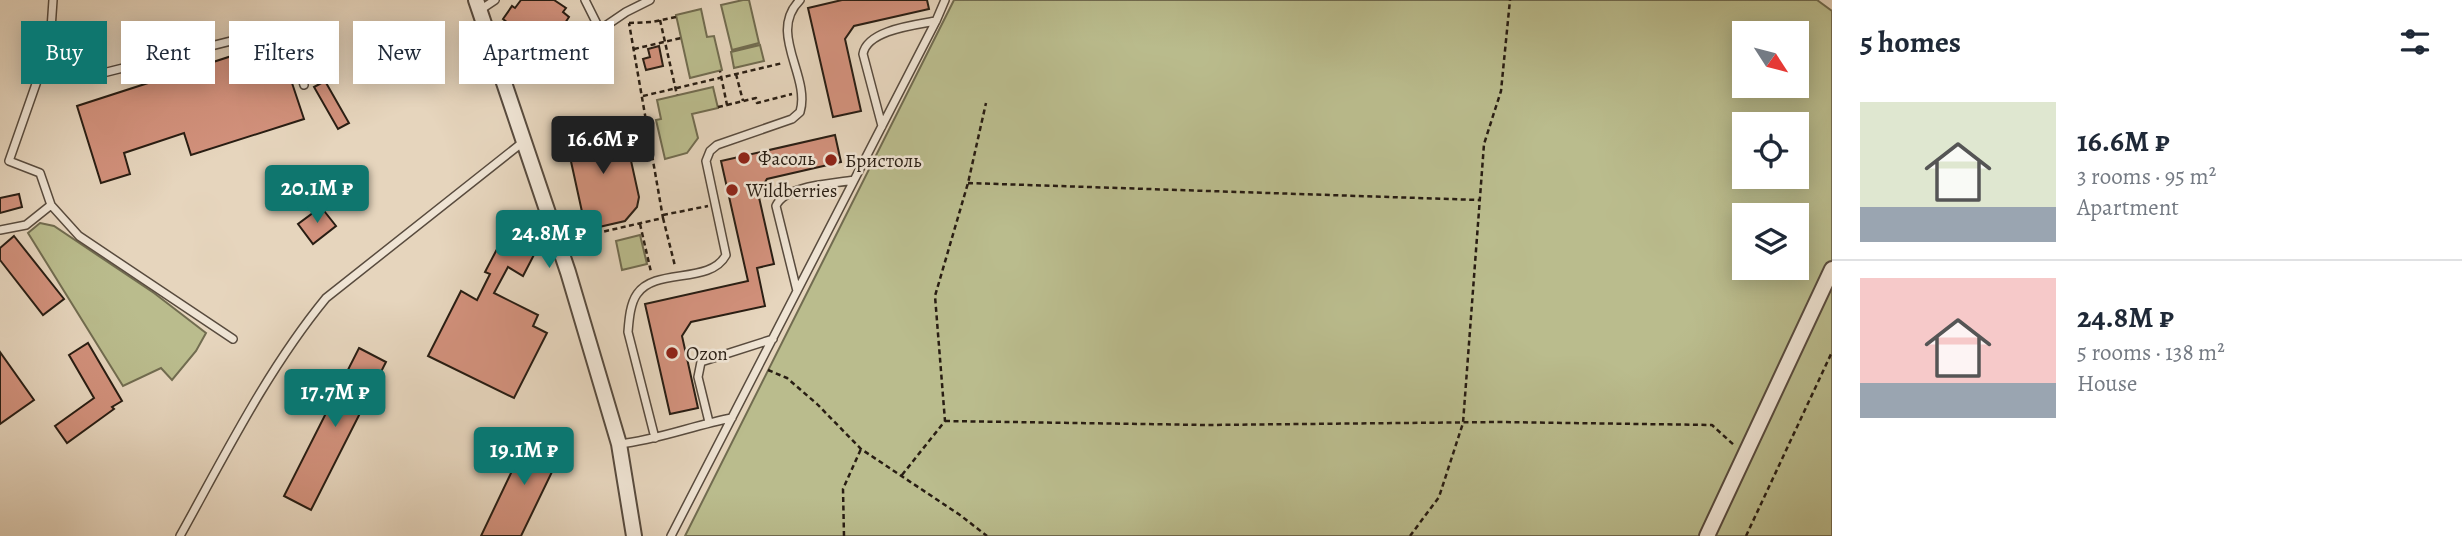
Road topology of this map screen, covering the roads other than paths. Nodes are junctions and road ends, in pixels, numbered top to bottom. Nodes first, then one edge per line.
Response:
1 (53, 0) edge
2 (495, 0) edge
3 (585, 0) edge
4 (650, 0) edge
5 (800, 0) edge
6 (944, 0) edge
7 (478, 5) edge
8 (52, 21) edge
9 (596, 21) edge
10 (613, 21) edge
11 (936, 21) junction
12 (107, 72) edge
13 (35, 84) edge
14 (505, 84) edge
15 (304, 85) dead end
16 (882, 127) junction
17 (523, 142) junction
18 (9, 161) junction
19 (0, 164) edge
20 (854, 180) junction
21 (51, 205) junction
22 (0, 230) edge
23 (1832, 269) edge
24 (797, 292) junction
25 (233, 339) dead end
26 (774, 339) junction
27 (732, 418) junction
28 (709, 422) junction
29 (655, 438) junction
30 (619, 444) junction
31 (180, 536) edge
32 (634, 536) edge
33 (671, 536) edge
34 (1707, 536) edge

1 - 8 lane
2 - 7 lane
3 - 9 lane
4 - 10 lane
5 - 29 lane
6 - 11 lane
11 - 16 lane
11 - 16 lane
12 - 15 lane
13 - 18 lane
14 - 17 street
16 - 20 lane
17 - 30 street
17 - 31 lane
18 - 19 lane
18 - 21 lane
20 - 24 lane
20 - 24 lane
21 - 22 lane
21 - 25 lane
23 - 34 street
24 - 26 lane
26 - 27 lane
26 - 28 lane
27 - 28 lane
27 - 33 lane
28 - 29 lane
29 - 30 lane
30 - 32 street

